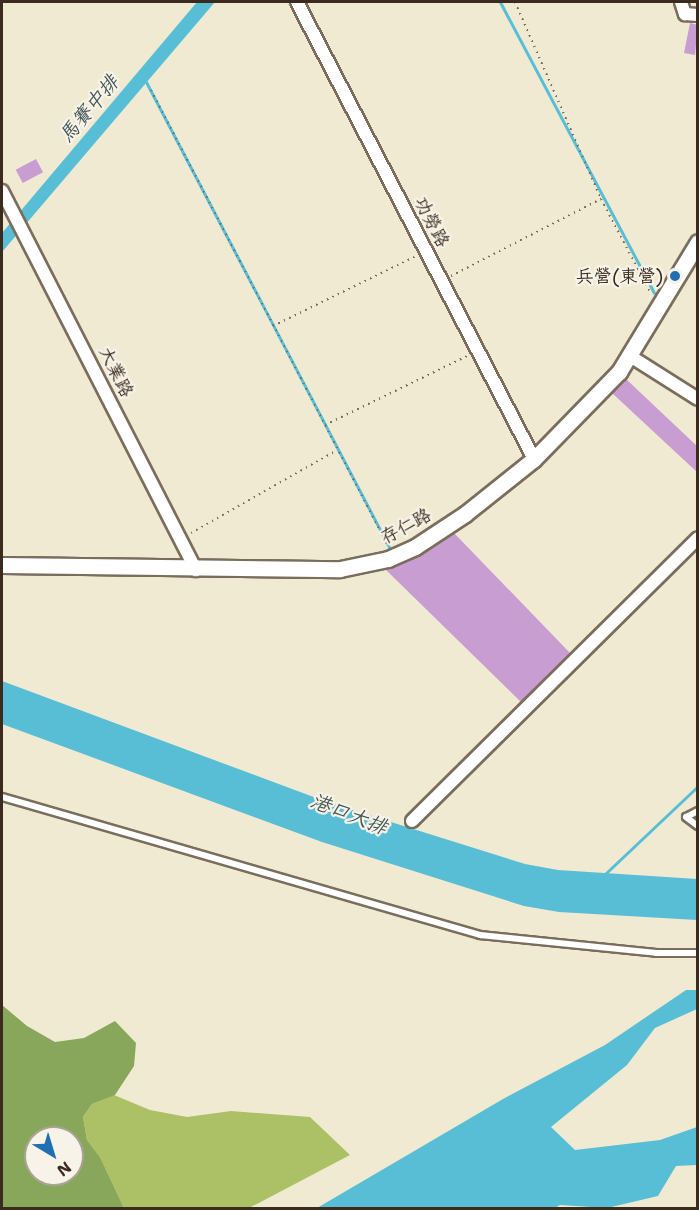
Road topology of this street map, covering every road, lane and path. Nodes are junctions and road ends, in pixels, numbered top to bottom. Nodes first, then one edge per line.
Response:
1 (297, 2) edge
2 (515, 2) edge
3 (681, 2) edge
4 (698, 15) edge
5 (151, 90) dead end
6 (2, 191) edge
7 (601, 199) junction
8 (698, 242) edge
9 (427, 251) junction
10 (442, 281) junction
11 (651, 294) dead end
12 (273, 326) junction
13 (477, 351) junction
14 (630, 356) junction
15 (698, 399) edge
16 (325, 425) junction
17 (337, 450) junction
18 (534, 459) junction
19 (182, 538) junction
20 (698, 538) edge
21 (388, 546) dead end
22 (2, 565) edge
23 (196, 570) junction
24 (2, 797) edge
25 (698, 811) edge
26 (412, 821) dead end
27 (698, 826) edge
28 (698, 953) edge

1 - 9 street, 功勞路
2 - 7 path
3 - 4 street
5 - 12 path
6 - 19 street, 大業路
7 - 10 path
7 - 11 path
8 - 14 street, 存仁路
9 - 10 street, 功勞路
9 - 12 path
10 - 13 street, 功勞路
12 - 16 path
13 - 16 path
13 - 18 street, 功勞路
14 - 15 street
14 - 18 street, 存仁路
16 - 17 path
17 - 19 path
17 - 21 path
18 - 23 street, 存仁路
19 - 23 street, 大業路
20 - 26 street
22 - 23 street, 存仁路
24 - 28 lane
25 - 27 lane

